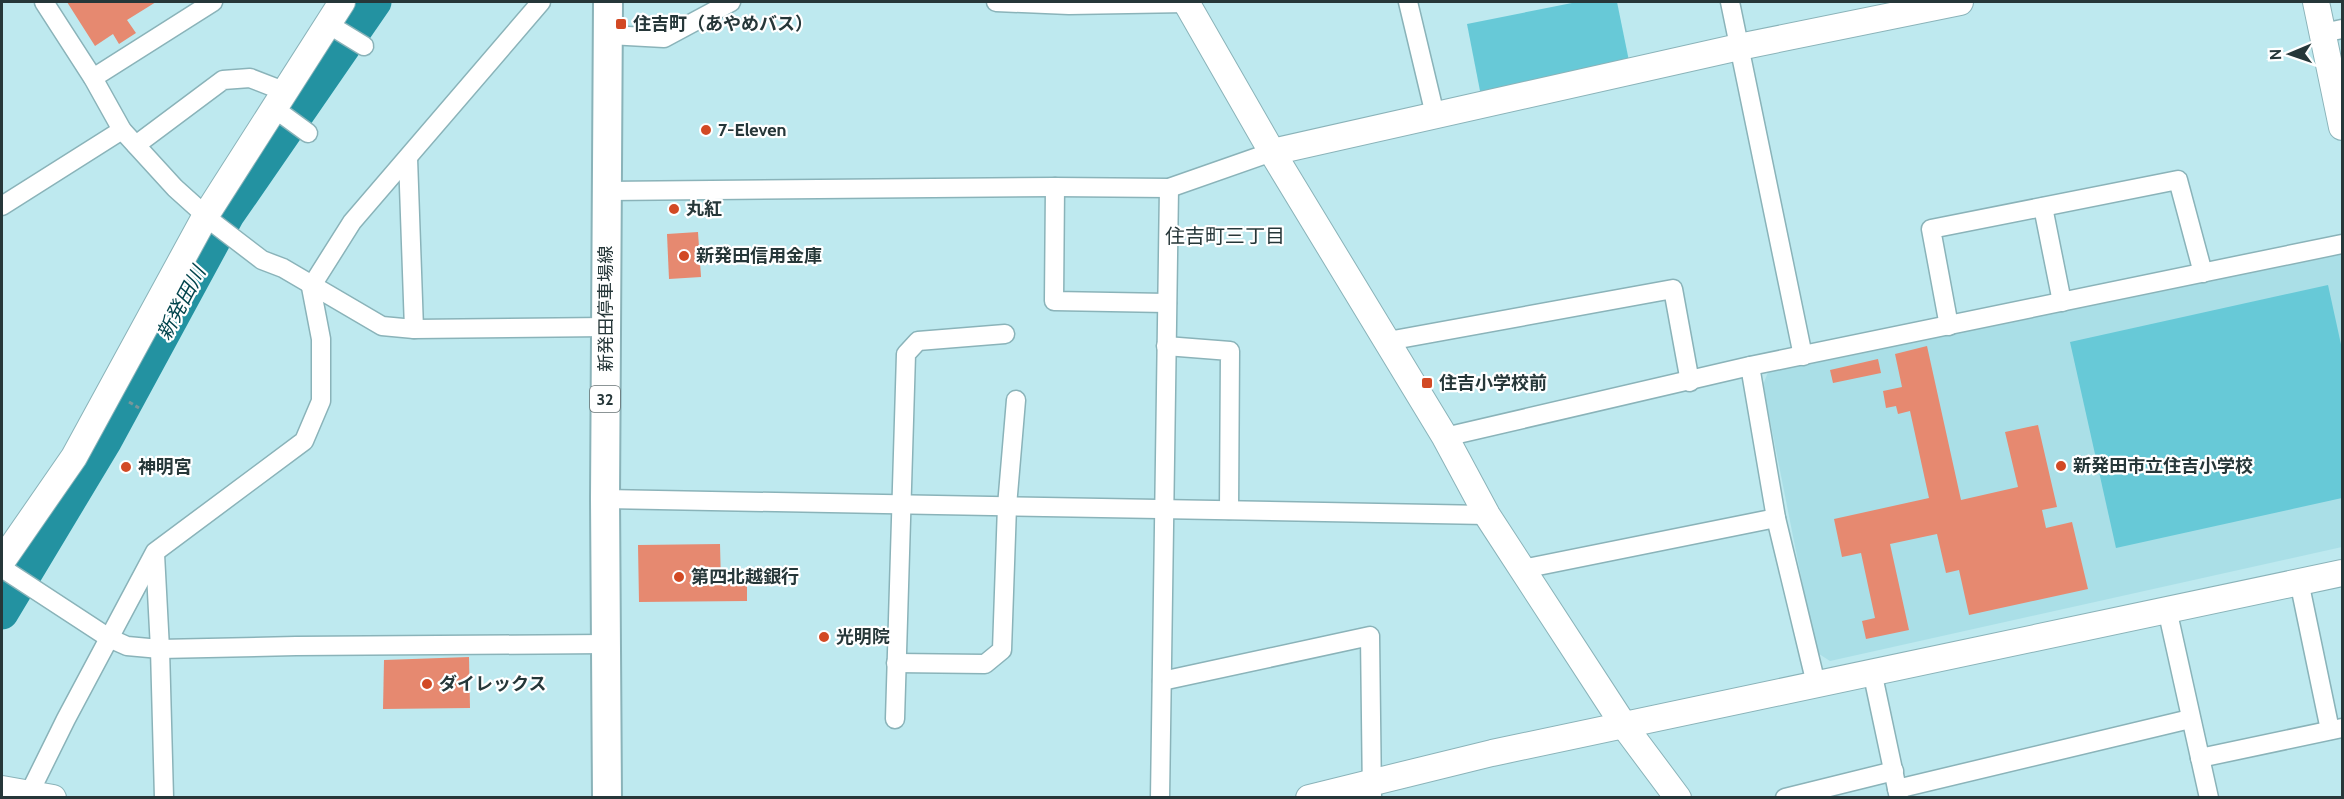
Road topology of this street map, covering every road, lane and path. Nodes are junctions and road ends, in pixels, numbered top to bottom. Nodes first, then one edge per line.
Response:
1 (44, 2) edge
2 (213, 2) edge
3 (342, 2) edge
4 (541, 2) edge
5 (608, 2) edge
6 (731, 2) edge
7 (996, 2) edge
8 (1186, 2) edge
9 (1408, 2) edge
10 (1730, 2) edge
11 (1960, 2) edge
12 (2316, 2) edge
13 (336, 29) junction
14 (2333, 31) edge
15 (609, 35) junction
16 (364, 46) dead end
17 (1739, 47) junction
18 (93, 78) junction
19 (283, 106) junction
20 (1435, 115) junction
21 (2343, 127) edge
22 (122, 130) junction
23 (308, 133) dead end
24 (136, 145) junction
25 (1272, 152) junction
26 (408, 158) junction
27 (1055, 187) junction
28 (1169, 188) junction
29 (607, 191) junction
30 (2, 206) edge
31 (2043, 207) junction
32 (210, 220) junction
33 (2343, 244) edge
34 (2203, 273) junction
35 (311, 287) junction
36 (2062, 302) junction
37 (1167, 303) junction
38 (1949, 326) junction
39 (606, 327) junction
40 (414, 329) junction
41 (1005, 334) dead end
42 (1388, 341) junction
43 (1166, 346) junction
44 (1803, 356) junction
45 (1750, 366) junction
46 (1690, 382) junction
47 (1016, 400) dead end
48 (1445, 437) junction
49 (605, 499) junction
50 (901, 504) junction
51 (1007, 506) junction
52 (1163, 509) junction
53 (1229, 510) junction
54 (1487, 515) junction
55 (1776, 518) junction
56 (155, 552) junction
57 (3, 567) edge
58 (1522, 569) junction
59 (2343, 573) edge
60 (2299, 581) junction
61 (2167, 609) junction
62 (109, 638) junction
63 (606, 644) junction
64 (160, 649) junction
65 (897, 663) junction
66 (1872, 671) junction
67 (1162, 681) junction
68 (1816, 684) junction
69 (895, 719) dead end
70 (2190, 719) junction
71 (1625, 727) junction
72 (2336, 729) edge
73 (2200, 758) junction
74 (1897, 786) edge
75 (2, 789) edge
76 (1372, 790) edge
77 (36, 796) edge
78 (164, 798) edge
79 (607, 798) edge
80 (1160, 798) edge
81 (1309, 798) edge
82 (1678, 798) edge
83 (1785, 798) edge
84 (2210, 798) edge

1 - 18 street
2 - 18 street
3 - 13 street
4 - 26 street
5 - 15 main road, 新発田停車場線 / 32
6 - 15 street
7 - 8 street
8 - 25 street
9 - 20 street
10 - 17 street
11 - 17 street
12 - 14 street
13 - 16 street
13 - 19 street
14 - 21 street
15 - 29 main road, 新発田停車場線 / 32
17 - 20 street
17 - 44 street
18 - 22 street
19 - 23 street
19 - 24 street
19 - 32 street
20 - 25 street
22 - 24 street
22 - 30 street
24 - 32 street
25 - 28 street
25 - 42 street
26 - 35 street
26 - 40 street
27 - 28 street
27 - 29 street
27 - 37 street
28 - 37 street
29 - 39 main road, 新発田停車場線 / 32
31 - 34 street
31 - 36 street
31 - 38 street
32 - 35 street
32 - 57 street
33 - 34 street
34 - 36 street
35 - 40 street
35 - 56 street
36 - 38 street
37 - 43 street
38 - 44 street
39 - 40 street
39 - 49 main road, 新発田停車場線 / 32
41 - 50 street
42 - 46 street
42 - 48 street
43 - 52 street
43 - 53 street
44 - 45 street
45 - 46 street
45 - 55 street
46 - 48 street
47 - 51 street
48 - 54 street
49 - 50 street
49 - 63 main road, 新発田停車場線 / 32
50 - 51 street
50 - 65 street
51 - 52 street
51 - 65 street
52 - 53 street
52 - 67 street
53 - 54 street
54 - 58 street
55 - 58 street
55 - 68 street
56 - 62 street
56 - 64 street
57 - 62 street
58 - 71 street
59 - 60 street
60 - 61 street
60 - 72 street
61 - 66 street
61 - 70 street
62 - 64 street
62 - 77 street
63 - 64 street
63 - 79 main road, 新発田停車場線 / 32
64 - 78 street
65 - 69 street
66 - 68 street
66 - 74 street
67 - 76 street
67 - 80 street
68 - 71 street
70 - 73 street
70 - 74 street
71 - 76 street
71 - 82 street
72 - 73 street
73 - 84 street
74 - 83 street
75 - 77 street
76 - 81 street

